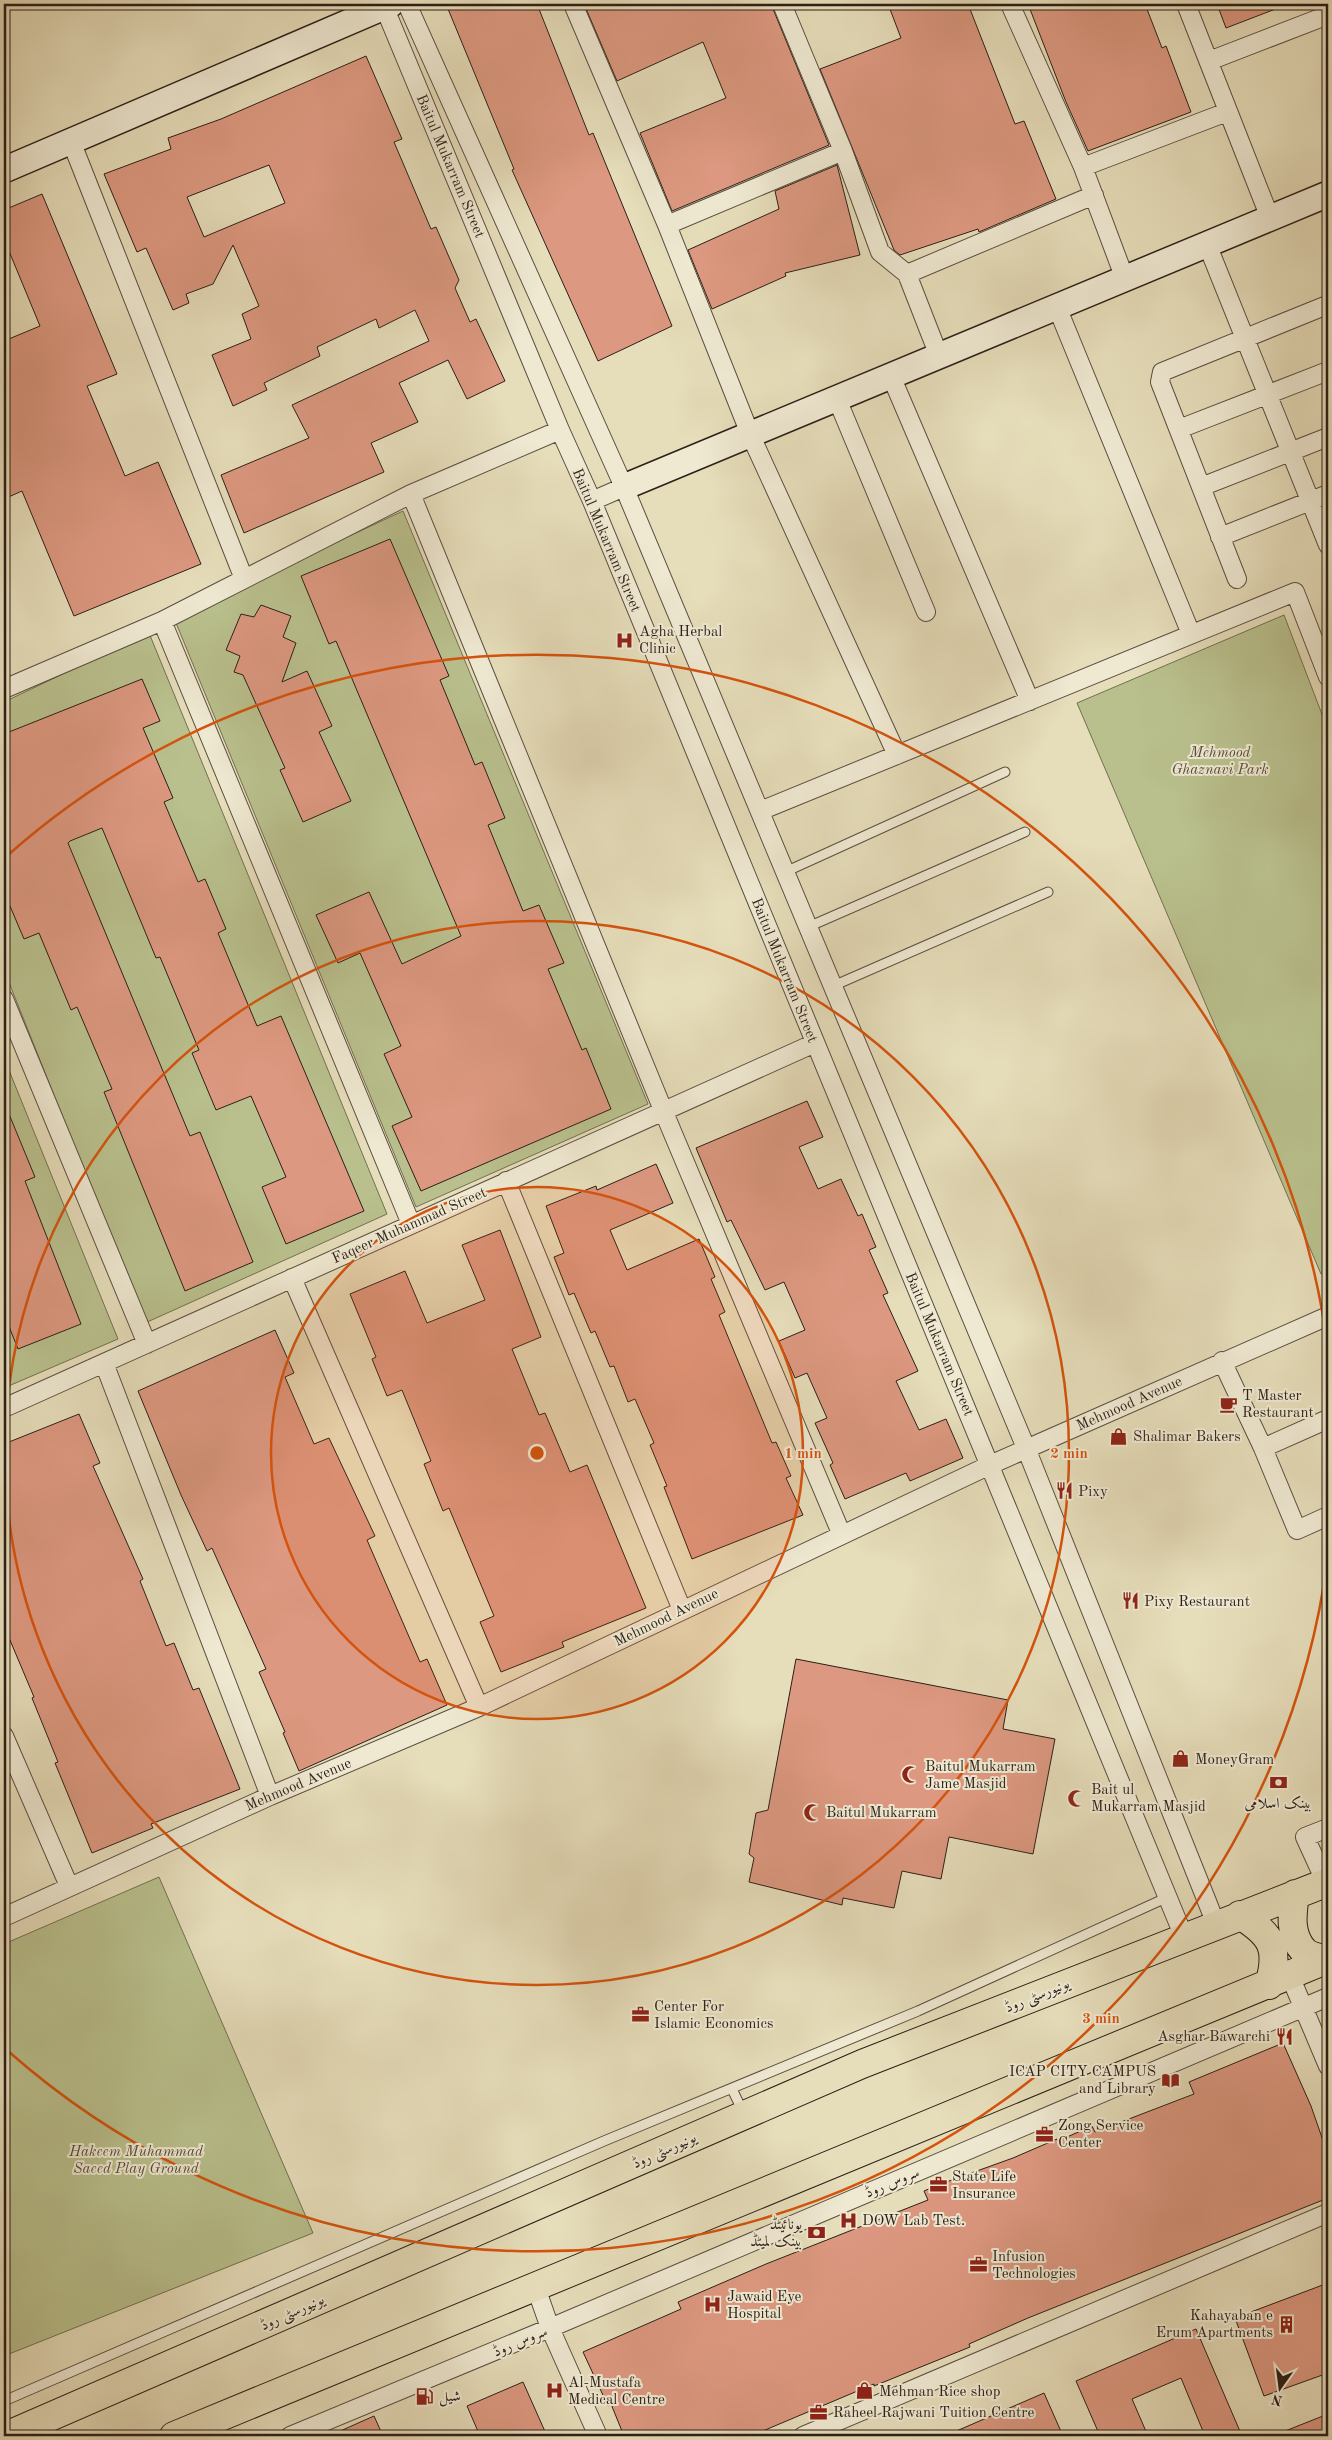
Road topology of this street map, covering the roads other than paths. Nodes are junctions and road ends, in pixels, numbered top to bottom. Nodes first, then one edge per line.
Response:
1 (573, 4) edge
2 (782, 4) edge
3 (1010, 4) edge
4 (1186, 4) edge
5 (391, 5) edge
6 (1328, 15) edge
7 (1209, 61) junction
8 (1227, 112) junction
9 (71, 141) junction
10 (843, 150) junction
11 (1083, 167) junction
12 (4, 170) edge
13 (1328, 194) edge
14 (1094, 195) junction
15 (1270, 218) junction
16 (666, 225) junction
17 (1207, 244) junction
18 (907, 274) junction
19 (1125, 279) junction
20 (1327, 305) dead end
21 (1057, 307) junction
22 (1245, 338) junction
23 (939, 356) junction
24 (1328, 371) edge
25 (891, 376) junction
26 (1268, 394) junction
27 (837, 399) junction
28 (1179, 429) junction
29 (560, 430) junction
30 (750, 434) junction
31 (1328, 437) edge
32 (1291, 452) junction
33 (624, 487) junction
34 (1201, 487) junction
35 (411, 494) junction
36 (1328, 494) edge
37 (592, 501) junction
38 (1311, 501) junction
39 (1220, 537) junction
40 (1328, 544) edge
41 (244, 579) junction
42 (1237, 579) dead end
43 (926, 612) dead end
44 (162, 621) junction
45 (1191, 634) junction
46 (1328, 677) edge
47 (4, 689) edge
48 (1030, 701) junction
49 (897, 755) junction
50 (1005, 772) dead end
51 (760, 811) junction
52 (1025, 832) dead end
53 (786, 872) junction
54 (1048, 892) dead end
55 (808, 927) junction
56 (833, 986) junction
57 (4, 999) edge
58 (815, 1043) junction
59 (663, 1110) junction
60 (506, 1181) junction
61 (411, 1224) junction
62 (292, 1278) junction
63 (1328, 1316) edge
64 (147, 1344) junction
65 (1222, 1361) junction
66 (104, 1363) junction
67 (4, 1408) edge
68 (1328, 1419) edge
69 (1026, 1448) junction
70 (1263, 1448) junction
71 (990, 1464) junction
72 (1328, 1516) edge
73 (842, 1533) junction
74 (682, 1610) junction
75 (479, 1707) junction
76 (4, 1736) edge
77 (270, 1796) junction
78 (1328, 1828) edge
79 (1327, 1883) edge
80 (69, 1886) junction
81 (1295, 1894) junction
82 (1168, 1897) junction
83 (4, 1917) edge
84 (1228, 1920) junction
85 (1184, 1937) junction
86 (1327, 1960) edge
87 (1279, 1980) junction
88 (1328, 1997) edge
89 (1303, 2007) junction
90 (1328, 2066) edge
91 (732, 2089) junction
92 (744, 2115) junction
93 (1328, 2213) edge
94 (535, 2285) junction
95 (550, 2328) junction
96 (4, 2401) edge
97 (6, 2436) edge
98 (174, 2436) edge
99 (290, 2436) edge
100 (598, 2436) edge
101 (803, 2436) edge

1 - 16 street
2 - 10 street
3 - 11 street
4 - 7 street
5 - 9 street
5 - 29 street, Baitul Mukarram Street
5 - 33 street, Baitul Mukarram Street
6 - 7 street
7 - 8 street
8 - 11 street
8 - 15 street
9 - 12 street
9 - 41 street
10 - 16 street
10 - 18 street
11 - 14 street
13 - 15 street
14 - 18 street
14 - 19 street
15 - 17 street
16 - 30 street
17 - 19 street
17 - 22 street
18 - 23 street
19 - 21 street
20 - 22 street
21 - 23 street
21 - 45 street
22 - 26 street
22 - 28 street
23 - 25 street
24 - 26 street
25 - 27 street
25 - 48 street
26 - 28 street
26 - 32 street
27 - 30 street
27 - 43 street
28 - 34 street
29 - 35 street
29 - 37 street, Baitul Mukarram Street
30 - 33 street
30 - 49 street
31 - 32 street
32 - 34 street
32 - 38 street
33 - 37 street
33 - 51 street, Baitul Mukarram Street
34 - 39 street
35 - 41 street
35 - 59 street
36 - 38 street
37 - 58 street, Baitul Mukarram Street
38 - 39 street
38 - 40 street
39 - 42 street
41 - 44 street
44 - 47 street
44 - 61 street
45 - 46 street
45 - 48 street
48 - 49 street
49 - 51 street
50 - 53 lane
51 - 53 street, Baitul Mukarram Street
52 - 55 lane
53 - 55 street, Baitul Mukarram Street
54 - 56 lane
55 - 56 street, Baitul Mukarram Street
56 - 69 street, Baitul Mukarram Street
57 - 64 street
58 - 59 street, Faqeer Muhammad Street
58 - 71 street, Baitul Mukarram Street
59 - 60 street, Faqeer Muhammad Street
59 - 73 street
60 - 61 street, Faqeer Muhammad Street
60 - 74 street
61 - 62 street, Faqeer Muhammad Street
62 - 64 street, Faqeer Muhammad Street
62 - 75 street
63 - 65 street, Mehmood Avenue
64 - 66 street, Faqeer Muhammad Street
65 - 69 street, Mehmood Avenue
65 - 70 street
66 - 67 street, Faqeer Muhammad Street
66 - 77 street
68 - 70 street
69 - 71 street, Mehmood Avenue
69 - 84 street, Baitul Mukarram Street
70 - 72 street
71 - 73 street, Mehmood Avenue
71 - 82 street, Baitul Mukarram Street
73 - 74 street, Mehmood Avenue
74 - 75 street, Mehmood Avenue
75 - 77 street, Mehmood Avenue
76 - 80 street
77 - 80 street, Mehmood Avenue
78 - 79 street
79 - 81 main road, یونیورسٹی روڈ
80 - 83 street, Mehmood Avenue
81 - 84 main road, یونیورسٹی روڈ
81 - 86 main road
82 - 85 street, Baitul Mukarram Street
82 - 91 lane
84 - 85 main road, یونیورسٹی روڈ
84 - 87 main road
85 - 92 main road, یونیورسٹی روڈ
86 - 87 main road
87 - 89 street
87 - 94 main road
88 - 89 street, سروس روڈ
89 - 90 street
89 - 95 street, سروس روڈ
91 - 92 lane
91 - 96 lane
92 - 97 main road, یونیورسٹی روڈ
93 - 101 street
94 - 95 street
94 - 98 main road
95 - 99 street, سروس روڈ
95 - 100 street

